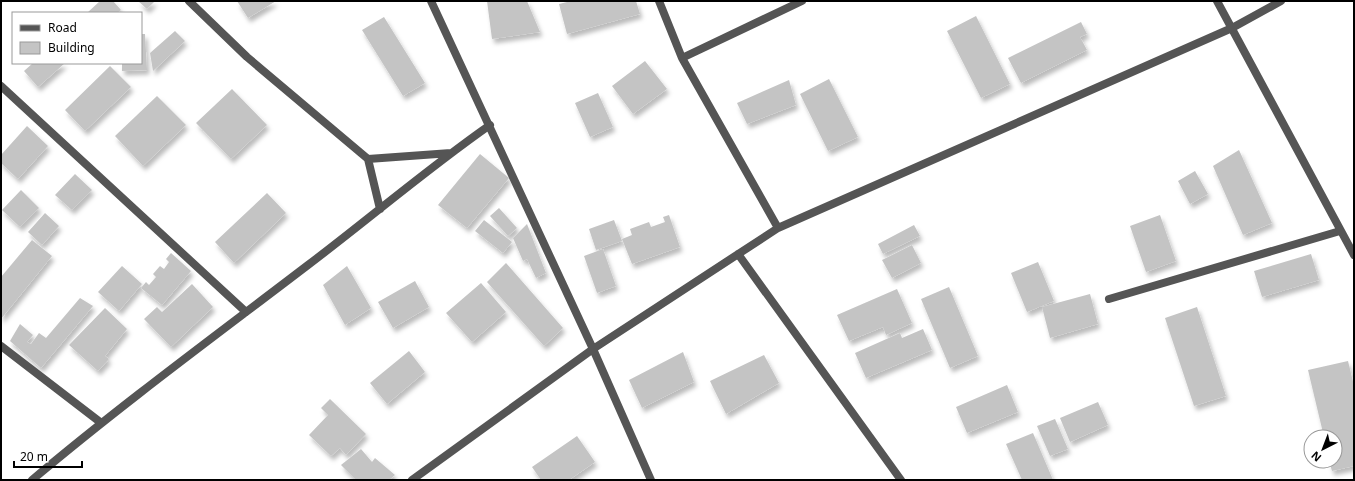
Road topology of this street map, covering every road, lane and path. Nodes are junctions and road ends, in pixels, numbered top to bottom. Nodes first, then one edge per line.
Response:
1 (189, 1) edge
2 (431, 1) edge
3 (659, 1) edge
4 (802, 1) edge
5 (1217, 1) edge
6 (1281, 1) edge
7 (1232, 28) junction
8 (682, 58) junction
9 (1, 86) edge
10 (490, 126) junction
11 (451, 153) junction
12 (368, 158) junction
13 (380, 209) junction
14 (778, 228) junction
15 (1340, 231) junction
16 (738, 254) junction
17 (1354, 255) edge
18 (1109, 299) dead end
19 (246, 312) junction
20 (1, 346) edge
21 (593, 349) junction
22 (100, 422) junction
23 (32, 480) edge
24 (412, 480) edge
25 (651, 480) edge
26 (901, 480) edge

1 - 12 street
2 - 10 street
3 - 8 street
4 - 8 street
5 - 7 street
6 - 7 street
7 - 14 street
7 - 15 street
8 - 14 street
9 - 19 street
10 - 11 street
10 - 21 street
11 - 12 street
11 - 13 street
12 - 13 street
13 - 19 street
14 - 16 street
15 - 17 street
15 - 18 street
16 - 21 street
16 - 26 street
19 - 22 street
20 - 22 street
21 - 24 street
21 - 25 street
22 - 23 street

